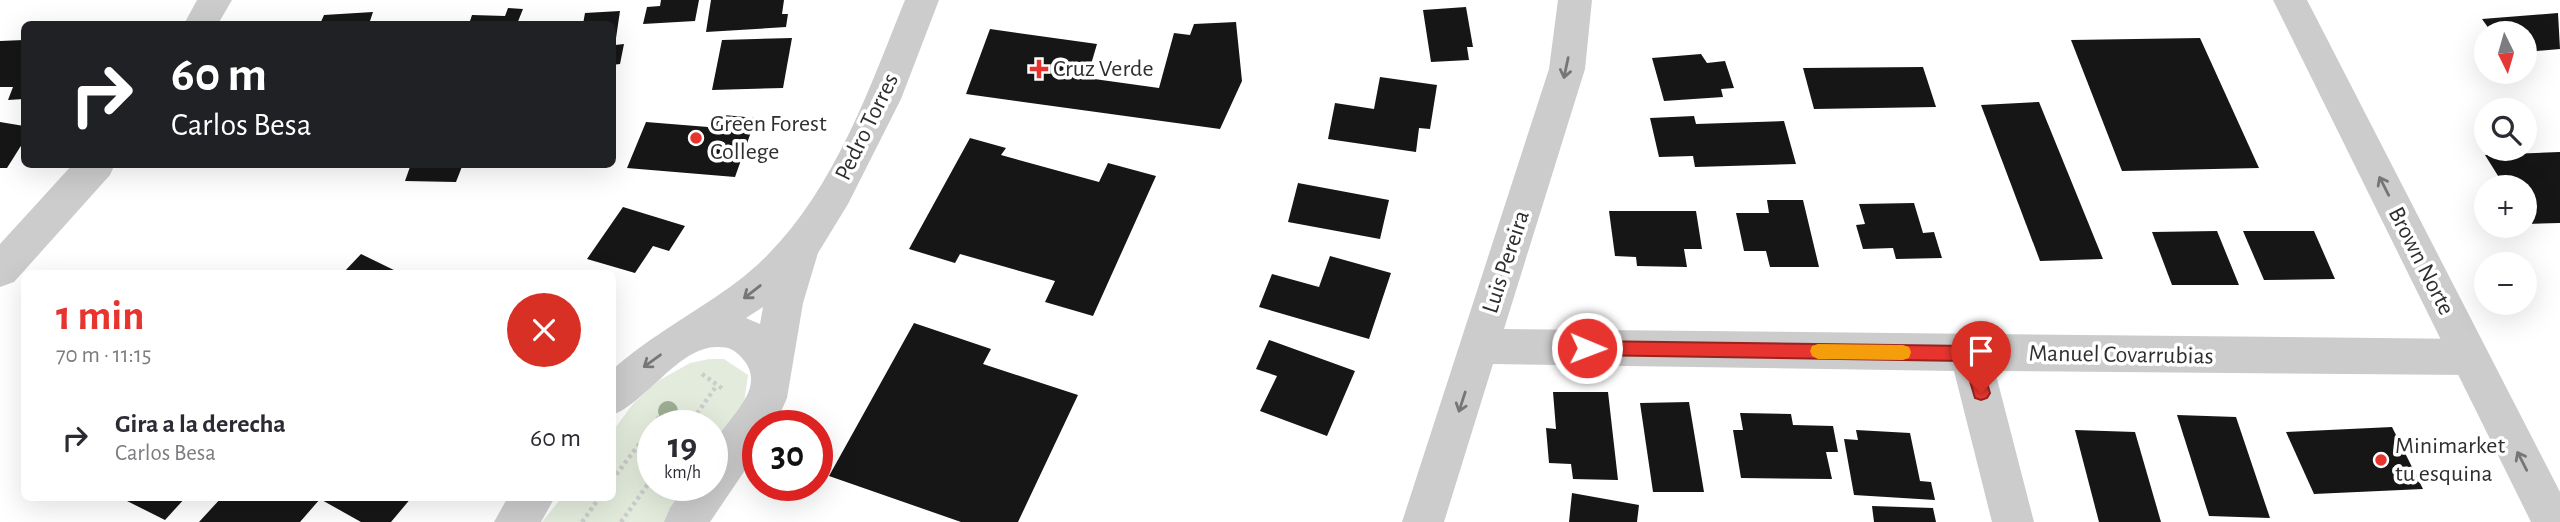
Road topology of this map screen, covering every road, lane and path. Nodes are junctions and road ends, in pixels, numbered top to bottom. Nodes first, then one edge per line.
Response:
1 (215, 0) edge
2 (922, 0) edge
3 (1575, 0) edge
4 (2290, 0) edge
5 (203, 21) edge
6 (93, 168) edge
7 (801, 247) junction
8 (0, 270) edge
9 (697, 330) junction
10 (1480, 346) junction
11 (1970, 354) junction
12 (2469, 356) junction
13 (647, 364) junction
14 (772, 375) junction
15 (717, 385) junction
16 (616, 393) edge
17 (700, 410) edge
18 (752, 410) edge
19 (761, 410) edge
20 (742, 440) edge
21 (637, 447) edge
22 (728, 461) edge
23 (616, 475) edge
24 (637, 500) edge
25 (531, 501) edge
26 (597, 501) edge
27 (700, 501) edge
28 (515, 522) edge
29 (582, 522) edge
30 (621, 522) edge
31 (685, 522) edge
32 (1423, 522) edge
33 (2013, 522) edge
34 (2553, 522) edge

1 - 5 street
2 - 7 street, Pedro Torres
3 -> 10 street, Luis Pereira
12 -> 4 street, Brown Norte
6 - 8 street
7 -> 9 street, Pedro Torres
7 - 14 street, Pedro Torres
9 -> 13 street, Pedro Torres
9 - 14 street
10 - 11 street, Manuel Covarrubias
10 -> 32 street, Luis Pereira
11 - 12 street, Manuel Covarrubias
11 - 33 street
34 -> 12 street, Brown Norte
13 - 15 path
13 - 16 street, Pedro Torres
14 - 19 street, Pedro Torres
15 - 17 path
15 - 18 path
20 - 22 street, Pedro Torres
21 - 23 path
24 - 30 path
25 - 28 street
26 - 29 path
27 - 31 street, Pedro Torres

